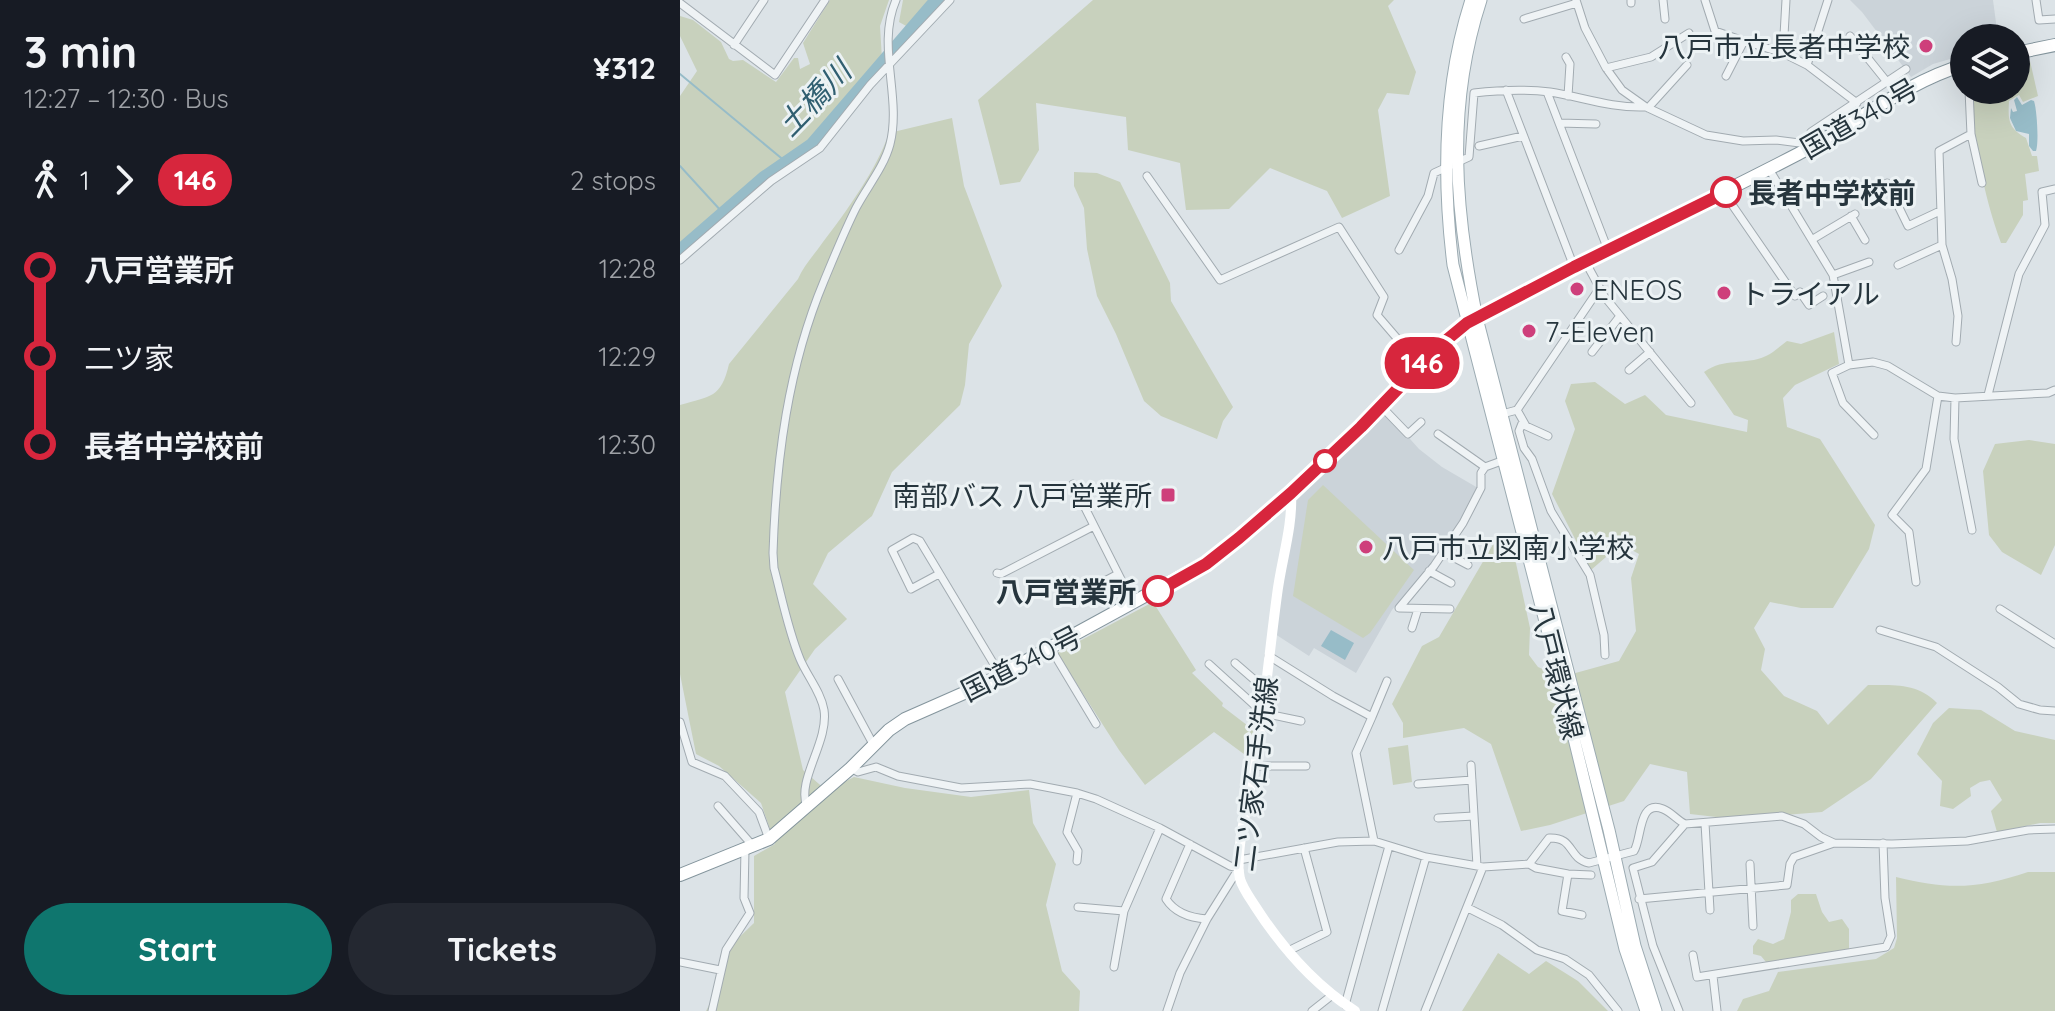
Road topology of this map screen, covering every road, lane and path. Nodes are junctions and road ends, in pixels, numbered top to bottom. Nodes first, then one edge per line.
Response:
1 (764, 0) edge
2 (825, 0) edge
3 (896, 0) edge
4 (950, 0) edge
5 (1471, 0) edge
6 (1481, 0) edge
7 (1663, 0) edge
8 (1705, 0) edge
9 (1786, 0) edge
10 (1828, 0) edge
11 (2036, 0) edge
12 (1577, 1) edge
13 (680, 3) edge
14 (1524, 19) dead end
15 (1665, 19) dead end
16 (2055, 19) edge
17 (1689, 33) dead end
18 (1850, 36) dead end
19 (1744, 41) junction
20 (734, 45) junction
21 (2055, 45) edge
22 (2030, 50) edge
23 (1783, 53) junction
24 (1566, 57) dead end
25 (891, 63) junction
26 (1687, 65) dead end
27 (1807, 65) junction
28 (1606, 68) junction
29 (1906, 69) dead end
30 (1950, 69) edge
31 (1726, 76) dead end
32 (1887, 82) junction
33 (1506, 90) junction
34 (1547, 92) junction
35 (1568, 96) junction
36 (1857, 103) junction
37 (1970, 104) edge
38 (1647, 108) junction
39 (1559, 123) junction
40 (1596, 124) dead end
41 (1971, 134) junction
42 (1523, 136) junction
43 (1815, 145) junction
44 (1479, 146) dead end
45 (1451, 165) junction
46 (1769, 169) junction
47 (1147, 176) dead end
48 (1887, 183) dead end
49 (1982, 183) dead end
50 (2055, 189) edge
51 (1724, 193) junction
52 (1940, 211) junction
53 (1813, 239) junction
54 (1865, 240) dead end
55 (1942, 245) junction
56 (1399, 250) dead end
57 (1608, 250) junction
58 (680, 260) edge
59 (1869, 262) dead end
60 (1579, 264) junction
61 (1898, 265) dead end
62 (1833, 275) junction
63 (1599, 289) junction
64 (1823, 296) dead end
65 (1620, 316) junction
66 (1472, 320) junction
67 (1956, 342) dead end
68 (1592, 352) dead end
69 (1650, 352) junction
70 (1420, 365) junction
71 (1849, 365) junction
72 (1629, 370) dead end
73 (2055, 390) edge
74 (1988, 395) junction
75 (1938, 396) junction
76 (1955, 398) junction
77 (1691, 403) dead end
78 (1381, 406) junction
79 (1517, 410) junction
80 (1502, 414) junction
81 (1523, 421) junction
82 (1421, 422) dead end
83 (1438, 434) dead end
84 (1874, 435) dead end
85 (1548, 436) dead end
86 (1508, 459) junction
87 (1485, 467) junction
88 (1073, 484) dead end
89 (1291, 493) junction
90 (1094, 526) junction
91 (1972, 530) dead end
92 (1443, 552) junction
93 (1468, 565) dead end
94 (1429, 571) junction
95 (997, 573) dead end
96 (939, 574) junction
97 (1118, 574) junction
98 (1916, 582) dead end
99 (1451, 583) dead end
100 (1076, 596) dead end
101 (1133, 604) junction
102 (1418, 609) junction
103 (1450, 609) dead end
104 (2000, 609) dead end
105 (1412, 628) dead end
106 (1880, 630) dead end
107 (2055, 644) edge
108 (1051, 649) junction
109 (1605, 655) dead end
110 (1269, 656) junction
111 (1235, 663) dead end
112 (1209, 664) dead end
113 (1001, 676) junction
114 (838, 679) dead end
115 (1387, 681) dead end
116 (1265, 689) junction
117 (2055, 711) edge
118 (1263, 713) junction
119 (1372, 717) junction
120 (1301, 721) dead end
121 (680, 722) edge
122 (1096, 724) dead end
123 (873, 744) junction
124 (1471, 765) dead end
125 (1255, 766) junction
126 (1306, 766) dead end
127 (851, 768) junction
128 (1472, 780) junction
129 (1418, 784) dead end
130 (1077, 793) junction
131 (718, 806) dead end
132 (807, 807) junction
133 (1474, 816) junction
134 (1438, 818) dead end
135 (1705, 823) junction
136 (1685, 824) junction
137 (1160, 828) junction
138 (2055, 829) edge
139 (769, 839) junction
140 (1374, 841) junction
141 (1834, 843) junction
142 (1883, 843) junction
143 (1190, 844) junction
144 (1389, 846) junction
145 (749, 848) junction
146 (1304, 848) junction
147 (1426, 857) junction
148 (1610, 858) junction
149 (1077, 861) dead end
150 (1239, 864) junction
151 (1529, 864) junction
152 (1750, 864) dead end
153 (1480, 866) junction
154 (1568, 874) junction
155 (680, 875) edge
156 (1591, 875) dead end
157 (1751, 888) junction
158 (1710, 892) junction
159 (1639, 899) junction
160 (1078, 907) dead end
161 (1468, 908) junction
162 (1710, 910) dead end
163 (1124, 911) junction
164 (1582, 915) dead end
165 (1207, 919) junction
166 (1753, 926) dead end
167 (1288, 951) junction
168 (1693, 955) dead end
169 (680, 962) edge
170 (1114, 967) dead end
171 (720, 970) junction
172 (1713, 976) junction
173 (1331, 996) junction
174 (1345, 1005) junction
175 (712, 1011) edge
176 (1167, 1011) edge
177 (1312, 1011) edge
178 (1355, 1011) edge
179 (1382, 1011) edge
180 (1425, 1011) edge
181 (1618, 1011) edge
182 (1646, 1011) edge
183 (1656, 1011) edge
184 (1679, 1011) edge
185 (1717, 1011) edge

1 - 20 street
2 - 20 street
3 - 25 street
4 - 25 street
5 - 45 main road, 八戸環状線
6 - 45 main road, 八戸環状線
7 - 15 street
8 - 19 street
9 - 23 street
10 - 27 street
11 - 16 street
12 - 14 street
12 - 28 street
13 - 20 street
17 - 28 street
18 - 32 street
19 - 23 street
19 - 31 street
21 - 22 highway
23 - 27 street
24 - 35 street
25 - 58 street
25 - 132 street
26 - 38 street
27 - 36 street
28 - 38 street
29 - 32 street
30 - 43 highway, 国道340号
32 - 36 street
33 - 34 street
33 - 42 street
33 - 45 street
34 - 35 street
34 - 39 street
35 - 38 street
36 - 43 street
37 - 41 street
38 - 43 street
39 - 40 street
39 - 57 street
41 - 49 street
41 - 52 street
42 - 44 street
42 - 60 street
43 - 46 highway, 国道340号
45 - 56 street
45 - 66 main road, 八戸環状線
46 - 51 highway, 国道340号
46 - 53 street
47 - 70 street
48 - 52 street
50 - 74 street
51 - 57 highway, 国道340号
51 - 64 street
52 - 55 street
53 - 54 street
53 - 62 street
55 - 61 street
55 - 67 street
57 - 60 highway, 国道340号
59 - 62 street
60 - 63 street
60 - 66 highway, 国道340号
62 - 71 street
63 - 65 street
63 - 79 street
65 - 68 street
65 - 69 street
66 - 70 highway, 国道340号
66 - 80 main road, 八戸環状線
66 - 86 main road, 八戸環状線
69 - 72 street
69 - 77 street
70 - 78 highway, 国道340号
71 - 75 street
71 - 84 street
73 - 74 street
74 - 76 street
75 - 76 street
75 - 98 street
76 - 91 street
78 - 82 street
78 - 89 highway, 国道340号
79 - 80 street
79 - 81 street
80 - 86 main road, 八戸環状線
81 - 85 street
81 - 109 street
83 - 87 street
86 - 87 street
86 - 148 main road, 八戸環状線
87 - 92 street
88 - 90 street
89 - 101 highway, 国道340号
89 - 110 street, 二ツ家石手洗線
90 - 95 street
90 - 97 street
92 - 93 street
92 - 94 street
94 - 99 street
94 - 102 street
96 - 96 street
96 - 113 street
97 - 100 street
97 - 101 street
101 - 108 highway, 国道340号
102 - 103 street
102 - 105 street
104 - 107 street
106 - 117 street
108 - 113 highway, 国道340号
108 - 122 street
110 - 116 street, 二ツ家石手洗線
110 - 119 street
111 - 116 street
112 - 118 street
113 - 123 highway, 国道340号
114 - 123 street
115 - 119 street
116 - 118 street, 二ツ家石手洗線
118 - 120 street
118 - 125 street, 二ツ家石手洗線
119 - 140 street
121 - 139 street
123 - 127 highway, 国道340号
124 - 128 street
125 - 126 street
125 - 150 street, 二ツ家石手洗線
127 - 130 street
127 - 132 highway, 国道340号
128 - 129 street
128 - 133 street
130 - 137 street
130 - 149 street
131 - 145 street
132 - 139 highway, 国道340号
133 - 134 street
133 - 153 street
135 - 136 street
135 - 141 street
135 - 158 street
136 - 148 street
136 - 159 street
137 - 143 street
137 - 163 street
138 - 142 street
139 - 145 highway, 国道340号
140 - 144 street
140 - 146 street
141 - 142 street
141 - 157 street
142 - 172 street
143 - 150 street
143 - 165 street
144 - 147 street
144 - 174 street
145 - 155 highway, 国道340号
145 - 171 street
146 - 150 street
146 - 167 street
147 - 153 street
147 - 179 street
148 - 151 street
148 - 182 main road, 八戸環状線
148 - 183 main road, 八戸環状線
150 - 165 street
150 - 167 street, 二ツ家石手洗線
151 - 153 street
151 - 154 street
152 - 157 street
153 - 161 street
154 - 156 street
154 - 164 street
157 - 158 street
157 - 166 street
158 - 159 street
158 - 162 street
159 - 184 street
160 - 163 street
161 - 180 street
161 - 181 street
163 - 170 street
165 - 176 street
167 - 173 street, 二ツ家石手洗線
168 - 172 street
169 - 171 street
171 - 175 street
172 - 185 street
173 - 174 street, 二ツ家石手洗線
173 - 177 street
174 - 178 street, 二ツ家石手洗線

